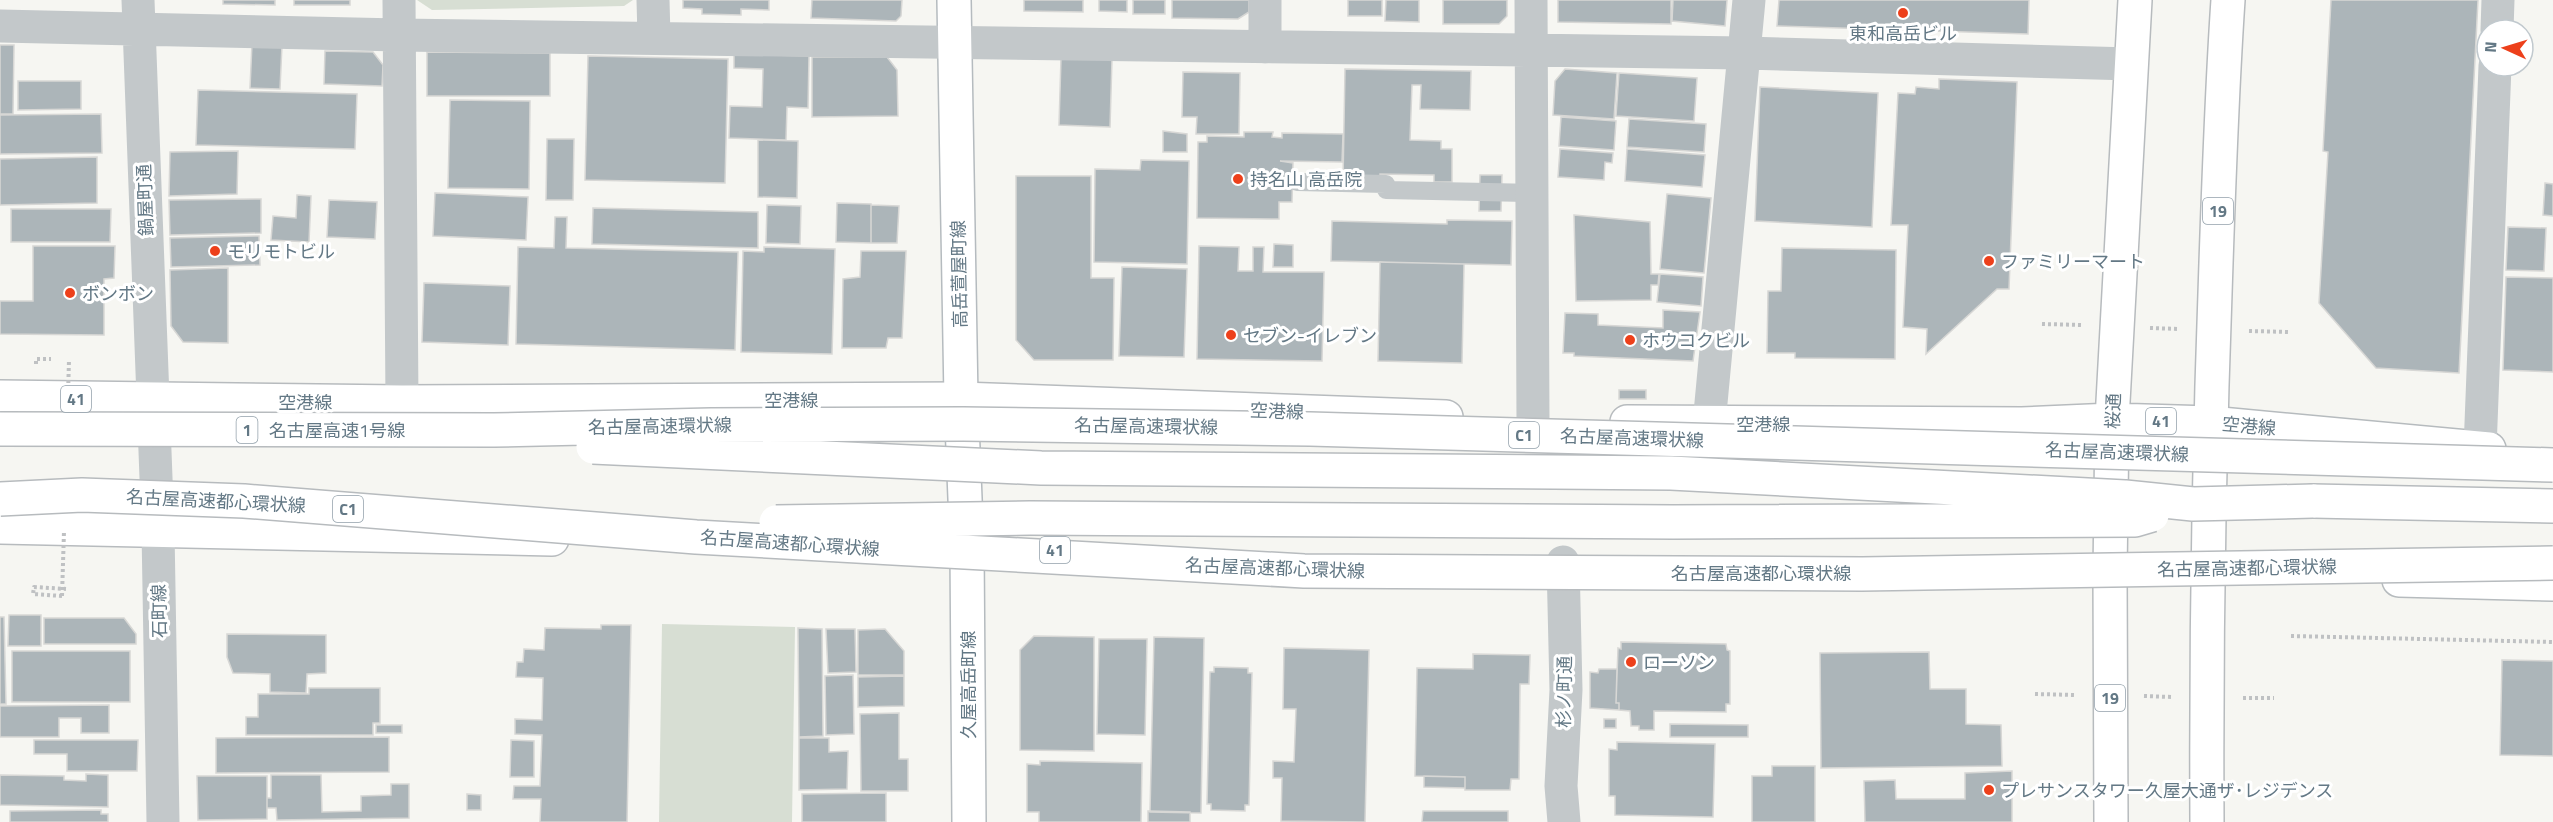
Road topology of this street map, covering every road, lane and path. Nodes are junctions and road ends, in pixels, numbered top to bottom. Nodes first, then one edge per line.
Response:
1 (399, 0) edge
2 (653, 0) edge
3 (954, 0) edge
4 (1265, 0) edge
5 (1531, 0) edge
6 (1749, 0) edge
7 (2135, 0) edge
8 (2228, 0) edge
9 (2498, 0) edge
10 (139, 15) edge
11 (2497, 18) edge
12 (0, 26) edge
13 (399, 35) junction
14 (654, 37) junction
15 (954, 42) junction
16 (1265, 47) junction
17 (1532, 51) junction
18 (1744, 53) junction
19 (2131, 64) junction
20 (2495, 78) edge
21 (1297, 182) dead end
22 (1532, 194) junction
23 (2042, 324) dead end
24 (2117, 327) junction
25 (2213, 330) junction
26 (2290, 332) dead end
27 (0, 397) edge
28 (961, 399) junction
29 (153, 400) junction
30 (402, 402) junction
31 (1533, 420) junction
32 (2112, 420) junction
33 (2210, 423) junction
34 (1709, 424) junction
35 (0, 429) edge
36 (494, 430) junction
37 (2480, 449) junction
38 (2553, 451) edge
39 (2553, 465) edge
40 (0, 499) edge
41 (2193, 504) junction
42 (2553, 506) edge
43 (0, 527) edge
44 (158, 531) junction
45 (696, 537) junction
46 (967, 548) junction
47 (1563, 561) junction
48 (2553, 563) edge
49 (2110, 574) junction
50 (2207, 576) junction
51 (2553, 584) edge
52 (66, 589) dead end
53 (62, 597) dead end
54 (2291, 636) dead end
55 (2553, 642) edge
56 (2035, 694) dead end
57 (2110, 696) junction
58 (2207, 697) junction
59 (2274, 698) dead end
60 (163, 822) edge
61 (969, 822) edge
62 (1564, 822) edge
63 (2111, 822) edge
64 (2207, 822) edge

1 - 13 street
2 - 14 street
3 - 15 main road, 高岳萱屋町線
4 - 16 street
5 - 17 street
6 - 18 street
7 - 19 main road, 桜通 / 19
8 - 25 main road, 19
9 - 11 street
10 - 12 street
10 - 13 street
10 - 29 street, 鍋屋町通
13 - 14 street
13 - 30 street
14 - 15 street
15 - 16 street
15 - 28 main road, 高岳萱屋町線
16 - 17 street
17 - 18 street
17 - 22 street
18 - 19 street
18 - 34 street
19 - 24 main road, 桜通 / 19
20 - 37 street
21 - 22 lane
22 - 31 street
23 - 24 path
24 - 25 path
24 - 32 main road, 桜通 / 19
25 - 26 path
25 - 33 main road, 19
27 - 29 main road, 空港線 / 41
28 - 30 main road, 空港線 / 41
28 - 31 main road, 空港線 / 41
28 - 46 main road, 高岳萱屋町線
29 - 30 main road, 空港線 / 41
29 - 44 street, 石町線
31 - 34 main road, 空港線 / 41
32 - 33 main road, 空港線 / 41
32 - 34 main road, 空港線 / 41
32 - 49 main road, 桜通 / 19
33 - 37 main road, 空港線
33 - 50 main road, 19
35 - 36 main road, 名古屋高速1号線 / 1, bridge
36 - 39 main road, 名古屋高速環状線 / C1, bridge
36 - 41 main road, bridge
37 - 38 main road, 空港線
40 - 45 main road, 名古屋高速都心環状線 / C1, bridge
41 - 42 main road, bridge
41 - 45 main road, bridge
43 - 44 main road, 41
44 - 46 main road, 41
44 - 60 street, 石町線
45 - 48 main road, 名古屋高速都心環状線 / C1, bridge
46 - 47 main road, 41
46 - 61 main road, 久屋高岳町線
47 - 49 main road, 41
47 - 62 street, 杉ノ町通
49 - 50 main road, 41
49 - 57 main road, 桜通 / 19
50 - 51 main road
50 - 58 main road, 19
52 - 53 path
54 - 55 path
56 - 57 path
57 - 58 path
57 - 63 main road, 桜通 / 19
58 - 59 path
58 - 64 main road, 19

